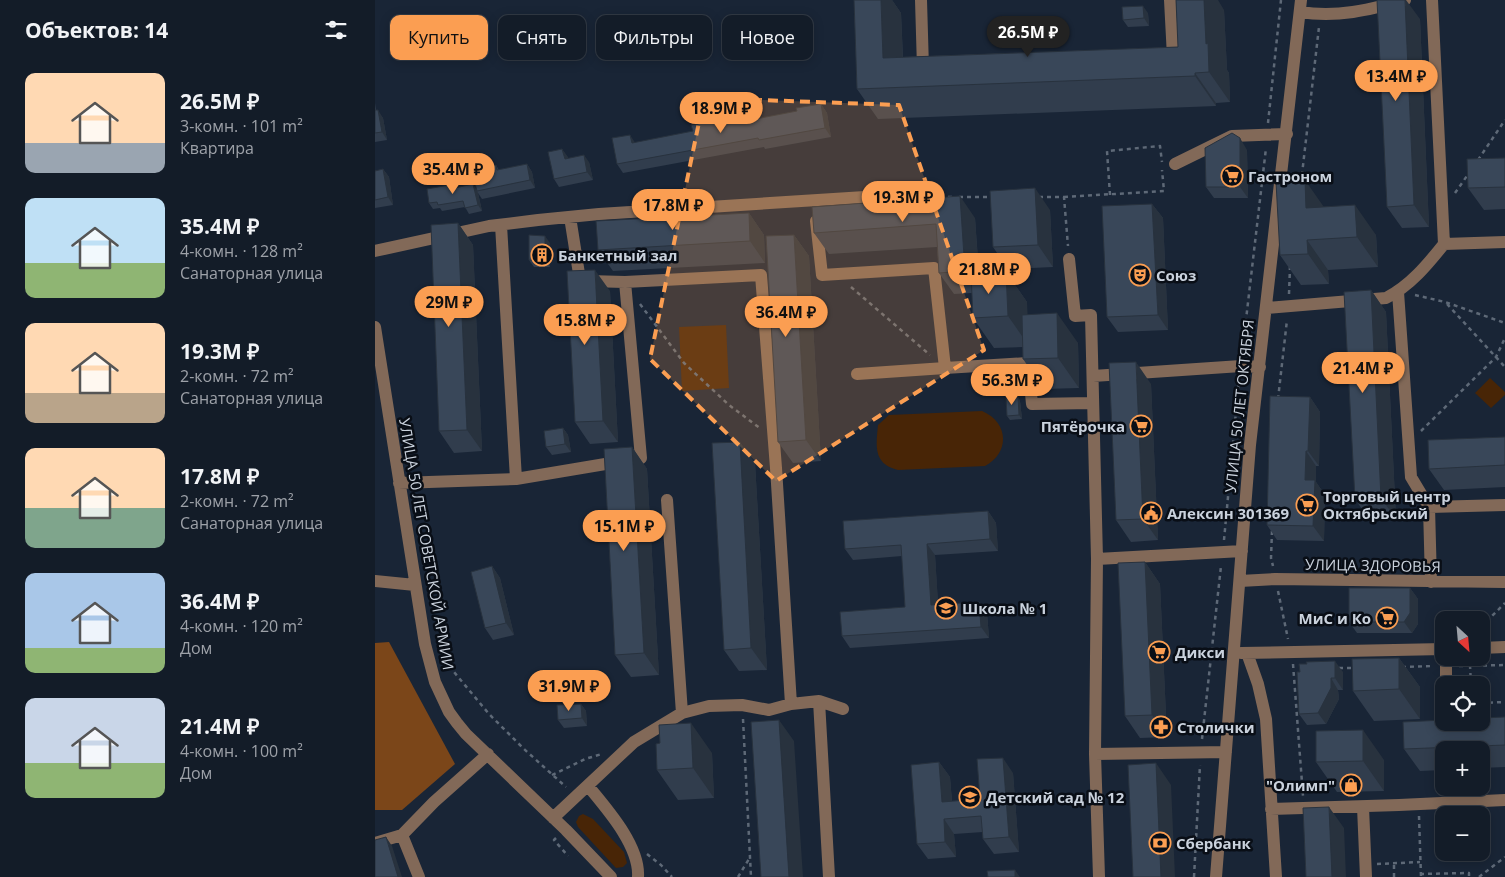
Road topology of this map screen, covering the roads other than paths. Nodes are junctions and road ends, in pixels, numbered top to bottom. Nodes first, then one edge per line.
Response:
1 (921, 0) edge
2 (1170, 0) edge
3 (1405, 0) edge
4 (1433, 0) edge
5 (1301, 6) edge
6 (1153, 58) edge
7 (943, 68) edge
8 (1287, 134) junction
9 (1175, 164) dead end
10 (865, 197) road end
11 (813, 200) junction
12 (571, 217) junction
13 (501, 225) junction
14 (1505, 242) edge
15 (1444, 244) junction
16 (375, 251) edge
17 (1069, 259) road end
18 (581, 280) junction
19 (625, 282) junction
20 (571, 291) edge
21 (1398, 292) junction
22 (1266, 308) junction
23 (375, 327) edge
24 (1260, 366) junction
25 (945, 368) junction
26 (857, 374) dead end
27 (1093, 376) junction
28 (1092, 403) junction
29 (516, 480) junction
30 (399, 483) junction
31 (667, 500) dead end
32 (1505, 505) edge
33 (1429, 507) junction
34 (1242, 551) junction
35 (1097, 559) junction
36 (1240, 581) junction
37 (375, 582) edge
38 (1431, 582) junction
39 (1505, 582) edge
40 (415, 584) junction
41 (1505, 647) edge
42 (1490, 648) edge
43 (1435, 649) edge
44 (1247, 653) junction
45 (1234, 654) junction
46 (819, 701) junction
47 (791, 704) junction
48 (843, 709) dead end
49 (682, 714) junction
50 (1226, 752) junction
51 (488, 754) junction
52 (1095, 754) junction
53 (588, 786) junction
54 (1505, 800) edge
55 (1363, 806) junction
56 (1271, 809) junction
57 (553, 818) junction
58 (402, 835) junction
59 (375, 843) edge
60 (1366, 871) edge
61 (419, 877) edge
62 (611, 877) edge
63 (638, 877) edge
64 (829, 877) edge
65 (1099, 877) edge
66 (1216, 877) edge
67 (1276, 877) edge

1 - 7 street
2 - 6 street
3 - 5 street
4 - 15 street
5 - 8 street, УЛИЦА 50 ЛЕТ ОКТЯБРЯ
8 - 9 street
8 - 22 street, УЛИЦА 50 ЛЕТ ОКТЯБРЯ
10 - 11 street
11 - 12 street
11 - 25 street
12 - 13 street
12 - 18 street
13 - 16 street
13 - 29 street
14 - 15 street
15 - 21 street
17 - 27 street
18 - 19 street
18 - 20 street
19 - 29 street
19 - 47 street
21 - 22 street
21 - 33 street
22 - 24 street, УЛИЦА 50 ЛЕТ ОКТЯБРЯ
23 - 30 street, УЛИЦА 50 ЛЕТ СОВЕТСКОЙ АРМИИ
24 - 27 street
24 - 34 street, УЛИЦА 50 ЛЕТ ОКТЯБРЯ
25 - 26 street
25 - 28 street
27 - 28 street
28 - 35 street
29 - 30 street
30 - 40 street, УЛИЦА 50 ЛЕТ СОВЕТСКОЙ АРМИИ
31 - 49 street
32 - 33 street
33 - 38 street
34 - 35 street
34 - 36 street, УЛИЦА 50 ЛЕТ ОКТЯБРЯ
35 - 52 street
36 - 38 street, УЛИЦА ЗДОРОВЬЯ
36 - 45 street, УЛИЦА 50 ЛЕТ ОКТЯБРЯ
37 - 40 street
38 - 39 street, УЛИЦА ЗДОРОВЬЯ
40 - 51 street, УЛИЦА 50 ЛЕТ СОВЕТСКОЙ АРМИИ
41 - 42 street
43 - 44 street
44 - 45 street
44 - 56 street
45 - 50 street, УЛИЦА 50 ЛЕТ ОКТЯБРЯ
46 - 47 street
46 - 48 street
46 - 64 street
47 - 49 street
49 - 53 street
50 - 52 street
50 - 66 street, УЛИЦА 50 ЛЕТ ОКТЯБРЯ
51 - 57 street, УЛИЦА 50 ЛЕТ СОВЕТСКОЙ АРМИИ
51 - 58 street
52 - 65 street
53 - 57 street
53 - 63 street
54 - 55 street
55 - 56 street
55 - 60 street
56 - 67 street
57 - 62 street, УЛИЦА 50 ЛЕТ СОВЕТСКОЙ АРМИИ
58 - 59 street
58 - 61 street

